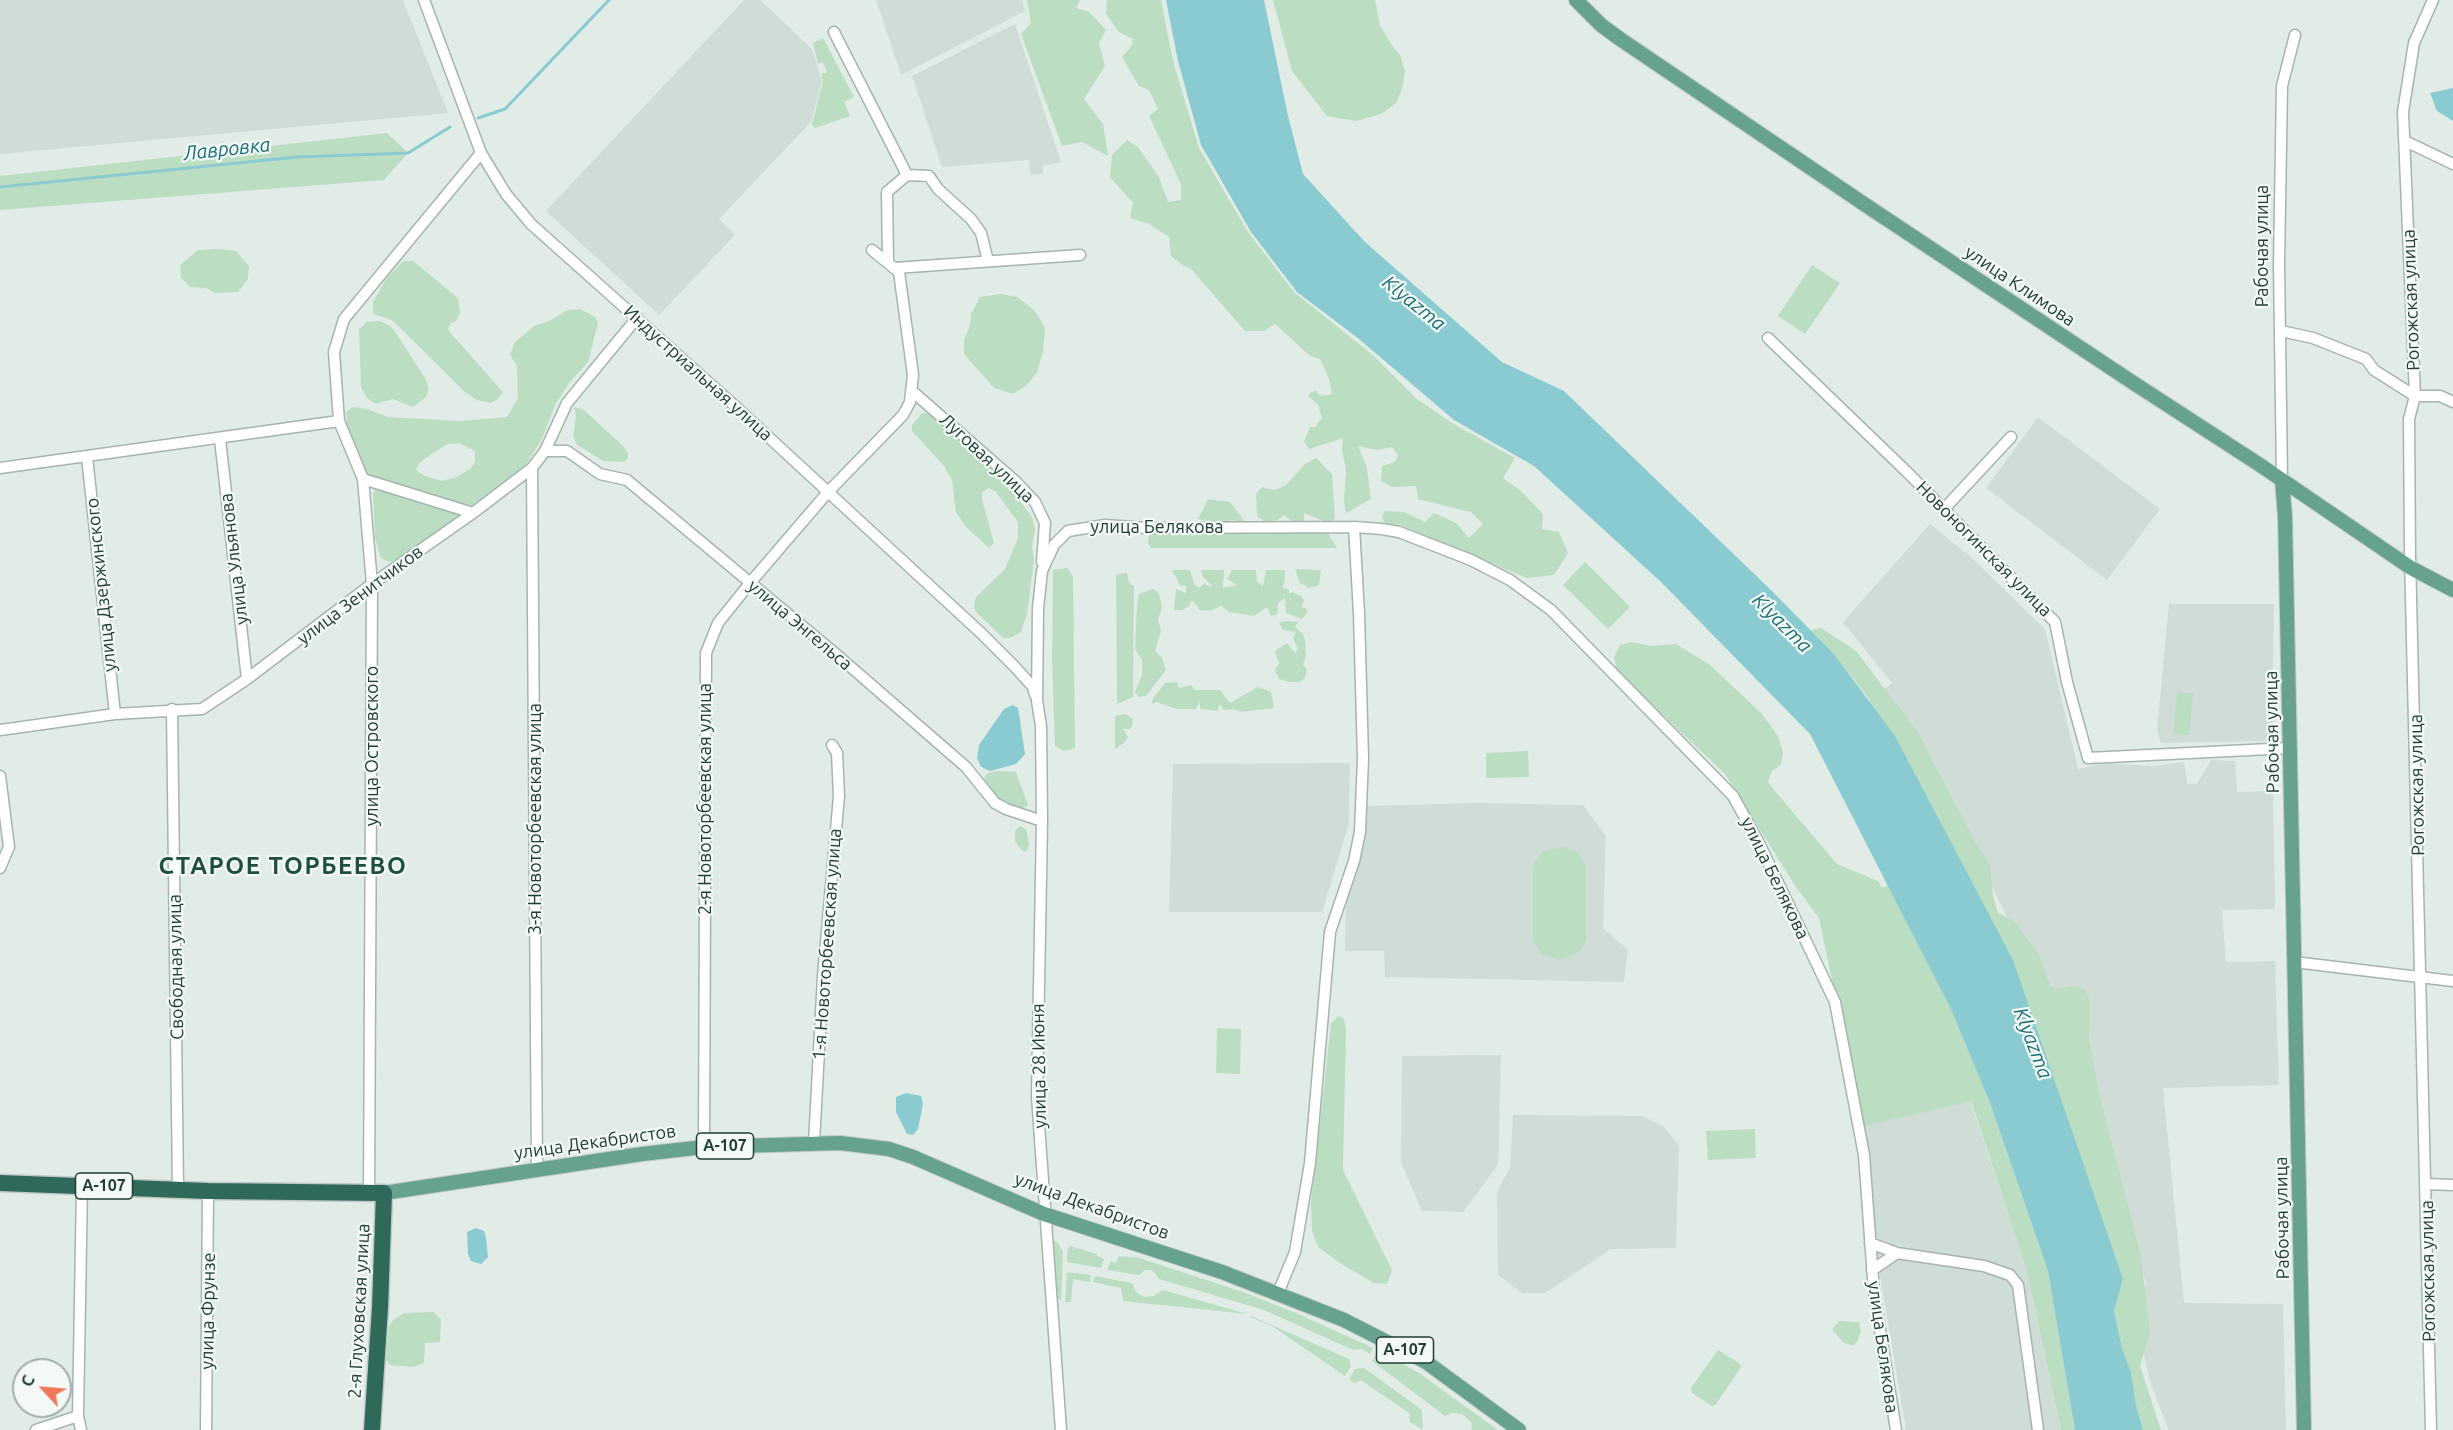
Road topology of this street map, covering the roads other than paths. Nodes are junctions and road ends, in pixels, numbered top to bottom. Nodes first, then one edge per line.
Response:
1 (424, 0) edge
2 (1576, 0) edge
3 (2433, 0) edge
4 (834, 32) dead end
5 (2295, 35) dead end
6 (2405, 141) junction
7 (482, 153) junction
8 (2453, 164) edge
9 (907, 175) junction
10 (872, 250) dead end
11 (1080, 255) dead end
12 (988, 261) junction
13 (891, 265) junction
14 (637, 318) junction
15 (2281, 331) junction
16 (1768, 338) dead end
17 (912, 391) junction
18 (2415, 396) junction
19 (2453, 402) edge
20 (339, 421) junction
21 (2011, 437) dead end
22 (220, 439) junction
23 (545, 451) junction
24 (87, 457) junction
25 (0, 468) edge
26 (532, 468) junction
27 (363, 479) junction
28 (2282, 480) junction
29 (828, 492) junction
30 (1944, 509) junction
31 (473, 513) junction
32 (1354, 527) junction
33 (2411, 568) junction
34 (1042, 571) junction
35 (750, 583) junction
36 (372, 584) junction
37 (2453, 590) edge
38 (248, 679) junction
39 (1037, 701) junction
40 (172, 709) junction
41 (115, 714) junction
42 (0, 730) edge
43 (832, 745) dead end
44 (2290, 748) junction
45 (0, 776) edge
46 (1042, 821) junction
47 (0, 868) edge
48 (2294, 962) junction
49 (2422, 976) junction
50 (2453, 981) edge
51 (814, 1143) junction
52 (704, 1147) junction
53 (537, 1170) junction
54 (0, 1183) edge
55 (2426, 1184) junction
56 (82, 1185) junction
57 (2453, 1185) edge
58 (178, 1189) junction
59 (208, 1191) junction
60 (377, 1193) junction
61 (1044, 1214) junction
62 (1870, 1243) junction
63 (1897, 1253) junction
64 (1872, 1270) junction
65 (1278, 1293) junction
66 (78, 1416) junction
67 (36, 1430) edge
68 (81, 1430) edge
69 (206, 1430) edge
70 (372, 1430) edge
71 (1061, 1430) edge
72 (1519, 1430) edge
73 (1896, 1430) edge
74 (2038, 1430) edge
75 (2304, 1430) edge
76 (2431, 1430) edge

1 - 7 street, Индустриальная улица
2 - 28 main road, улица Климова
3 - 6 street, Рогожская улица
4 - 9 street
5 - 15 street, Рабочая улица
6 - 8 street
6 - 18 street, Рогожская улица
7 - 14 street, Индустриальная улица
7 - 20 street, улица Островского
9 - 12 street
9 - 13 street
10 - 13 street
11 - 12 street
12 - 13 street
13 - 17 street
14 - 23 street, улица Зенитчиков
14 - 29 street, Индустриальная улица
15 - 18 street
15 - 28 street, Рабочая улица
16 - 30 street, Новоногинская улица
17 - 29 street
17 - 34 street, Луговая улица
18 - 19 street
18 - 33 street, Рогожская улица
20 - 22 street
20 - 27 street, улица Островского
21 - 30 street
22 - 24 street
22 - 38 street, улица Ульянова
23 - 26 street, улица Зенитчиков
23 - 35 street, улица Энгельса
24 - 25 street
24 - 41 street, улица Дзержинского
26 - 31 street, улица Зенитчиков
26 - 53 street, 3-я Новоторбеевская улица
27 - 31 street
27 - 36 street, улица Островского
28 - 33 main road, улица Климова
28 - 44 main road, Рабочая улица
29 - 35 street, 2-я Новоторбеевская улица
29 - 39 street, Индустриальная улица
30 - 44 street, Новоногинская улица
31 - 36 street, улица Зенитчиков
32 - 34 street, улица Белякова
32 - 62 street, улица Белякова
32 - 65 street
33 - 37 main road, улица Климова
33 - 49 street, Рогожская улица
34 - 39 street, улица Белякова
35 - 46 street, улица Энгельса
35 - 52 street, 2-я Новоторбеевская улица
36 - 38 street, улица Зенитчиков
36 - 60 street, улица Островского
38 - 40 street, улица Зенитчиков
39 - 46 street, улица 28 Июня
40 - 41 street, улица Зенитчиков
40 - 58 street, Свободная улица
41 - 42 street, улица Зенитчиков
43 - 51 street, 1-я Новоторбеевская улица
44 - 48 main road, Рабочая улица
45 - 47 street
46 - 61 street, улица 28 Июня
48 - 49 street
48 - 75 main road, Рабочая улица
49 - 50 street
49 - 55 street, Рогожская улица
51 - 52 main road, улица Декабристов / А-107
51 - 61 main road, улица Декабристов / А-107
52 - 53 main road, улица Декабристов / А-107
53 - 60 main road, улица Декабристов / А-107
54 - 56 highway, улица Декабристов / А-107
55 - 57 street
55 - 76 street, Рогожская улица
56 - 58 highway, улица Декабристов / А-107
56 - 66 street
58 - 59 highway, улица Декабристов / А-107
59 - 60 highway, улица Декабристов / А-107
59 - 69 street, улица Фрунзе
60 - 70 highway, 2-я Глуховская улица
61 - 65 main road, улица Декабристов / А-107
61 - 71 street, улица 28 Июня
62 - 63 street
62 - 64 street, улица Белякова
63 - 64 street
63 - 74 street
64 - 73 street, улица Белякова
65 - 72 main road, улица Декабристов / А-107
66 - 67 street
66 - 68 street

